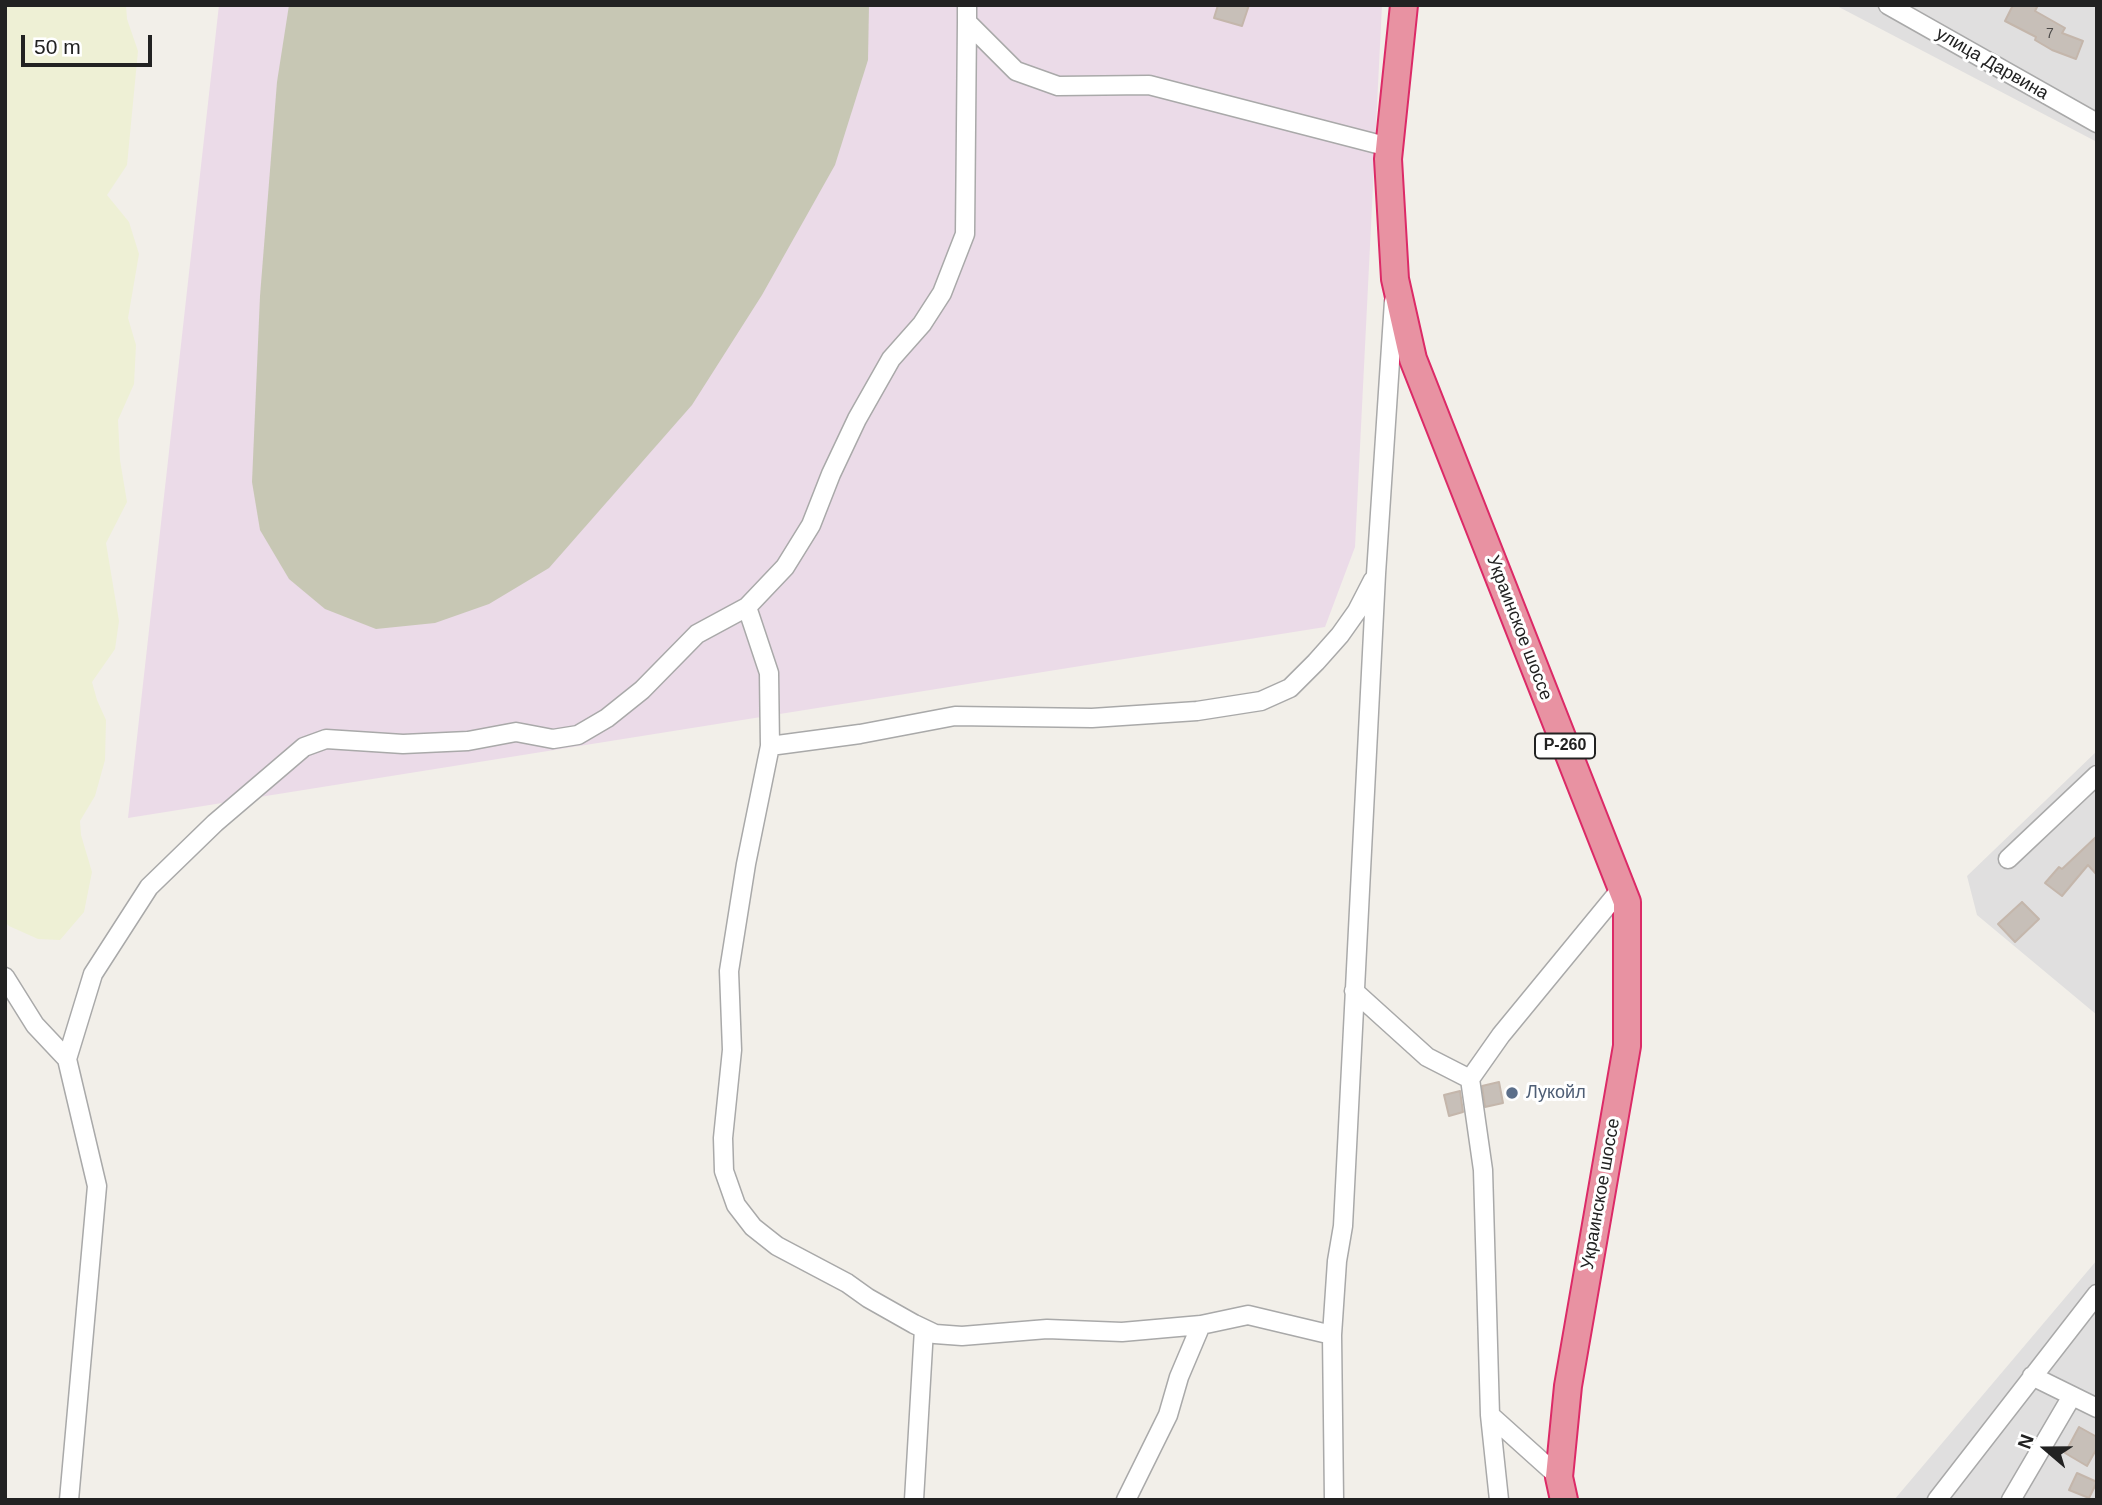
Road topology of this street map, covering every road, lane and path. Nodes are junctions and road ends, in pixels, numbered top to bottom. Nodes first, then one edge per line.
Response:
1 (1888, 5) edge
2 (1399, 6) edge
3 (967, 14) edge
4 (2097, 123) edge
5 (1389, 147) junction
6 (1395, 279) junction
7 (1376, 574) junction
8 (747, 607) junction
9 (770, 746) junction
10 (2097, 775) edge
11 (2008, 859) dead end
12 (1621, 889) junction
13 (5, 977) edge
14 (1354, 991) junction
15 (67, 1059) junction
16 (1470, 1079) junction
17 (2097, 1294) edge
18 (1201, 1325) junction
19 (924, 1329) junction
20 (1332, 1335) junction
21 (2032, 1376) junction
22 (2072, 1396) junction
23 (2097, 1408) edge
24 (1490, 1415) junction
25 (1562, 1489) edge
26 (69, 1500) edge
27 (914, 1500) edge
28 (1126, 1500) edge
29 (1334, 1500) edge
30 (1499, 1500) edge
31 (1937, 1500) edge
32 (2011, 1500) edge

1 - 4 street, улица Дарвина
2 - 5 highway, Украинское шоссе / Р-260
3 - 5 street
3 - 8 street
5 - 6 highway, Украинское шоссе / Р-260
6 - 7 street
6 - 12 highway, Украинское шоссе / Р-260
7 - 9 street
7 - 14 street
8 - 9 street
8 - 15 street
9 - 19 street
10 - 11 street
12 - 16 street
12 - 25 highway, Украинское шоссе / Р-260
13 - 15 street
14 - 16 street
14 - 20 street
15 - 26 street
16 - 24 street
17 - 21 street
18 - 19 street
18 - 20 street
18 - 28 street
19 - 27 street
20 - 29 street
21 - 22 street
21 - 31 street
22 - 23 street
22 - 32 street
24 - 25 street
24 - 30 street

